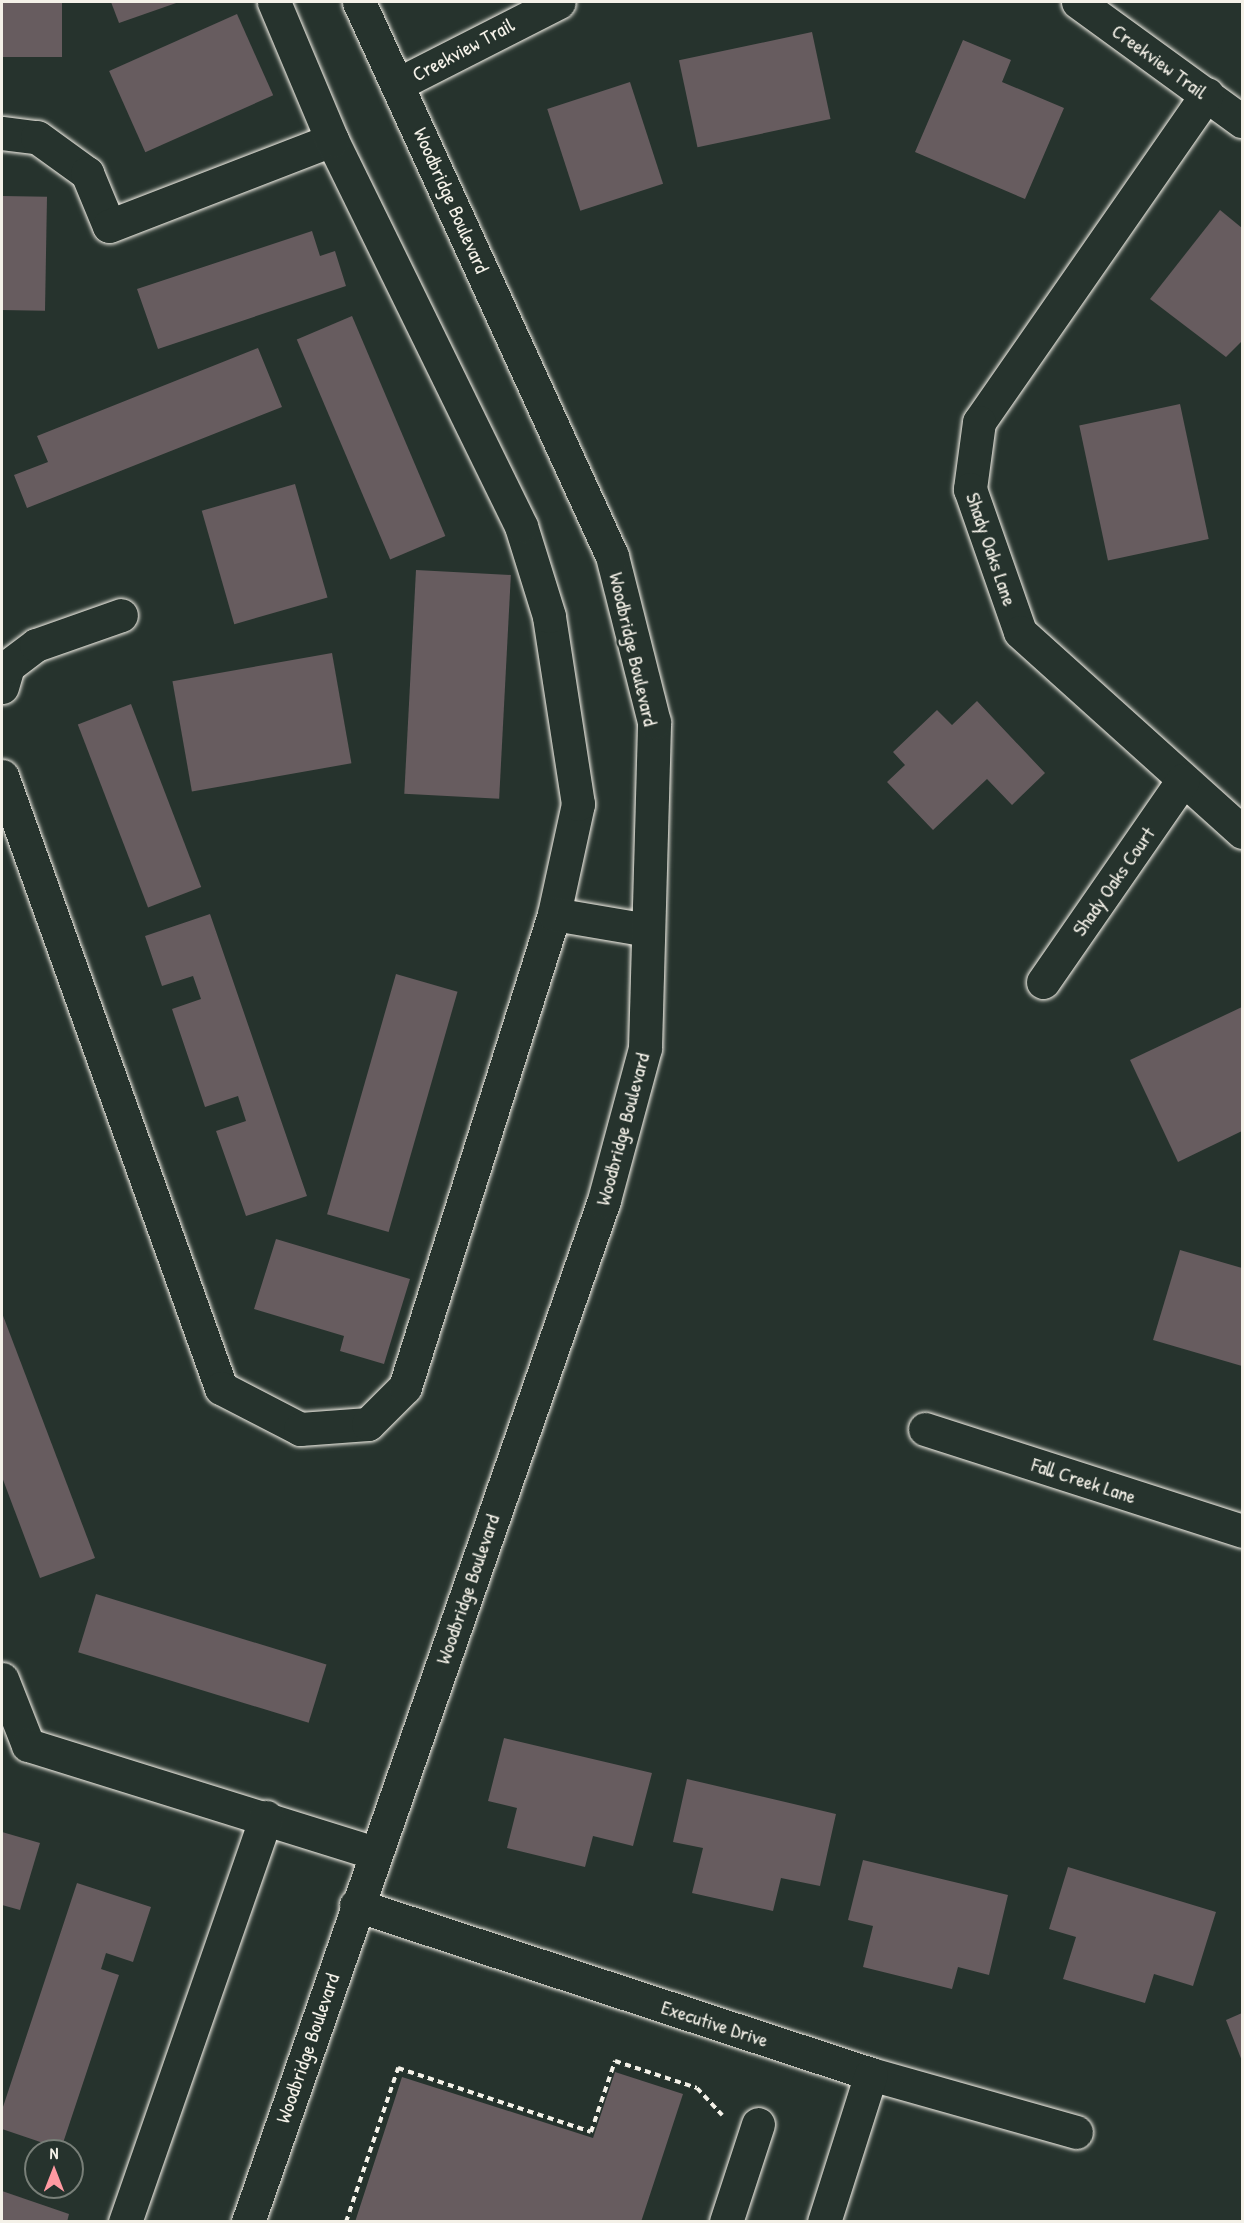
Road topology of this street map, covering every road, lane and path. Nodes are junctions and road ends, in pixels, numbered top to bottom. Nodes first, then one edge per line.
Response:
1 (274, 2) edge
2 (359, 2) edge
3 (559, 2) edge
4 (1078, 2) edge
5 (400, 84) junction
6 (1207, 94) junction
7 (1242, 121) edge
8 (2, 133) edge
9 (332, 140) junction
10 (121, 615) dead end
11 (2, 687) edge
12 (2, 776) edge
13 (1183, 780) junction
14 (1242, 832) edge
15 (554, 914) junction
16 (648, 930) junction
17 (1043, 982) dead end
18 (925, 1428) dead end
19 (1242, 1532) edge
20 (2, 1679) edge
21 (266, 1817) junction
22 (374, 1853) junction
23 (356, 1905) junction
24 (871, 2074) junction
25 (758, 2124) joint
26 (1076, 2132) dead end
27 (125, 2222) edge
28 (248, 2222) edge
29 (346, 2222) edge
30 (726, 2222) edge
31 (824, 2222) edge

1 - 9 street
2 - 5 street, Woodbridge Boulevard
3 - 5 street, Creekview Trail
4 - 6 street, Creekview Trail
5 - 16 street, Woodbridge Boulevard
6 - 7 street, Creekview Trail
6 - 13 street, Shady Oaks Lane
8 - 9 street
9 - 15 street
10 - 11 street
12 - 15 street
13 - 14 street, Shady Oaks Lane
13 - 17 street, Shady Oaks Court
15 - 16 street
16 - 22 street, Woodbridge Boulevard
18 - 19 street, Fall Creek Lane
20 - 21 street
21 - 22 street
21 - 27 street
22 - 23 street, Woodbridge Boulevard
23 - 24 street, Executive Drive
23 - 28 street, Woodbridge Boulevard
24 - 26 street, Executive Drive
24 - 31 street
25 - 29 path
25 - 30 street

